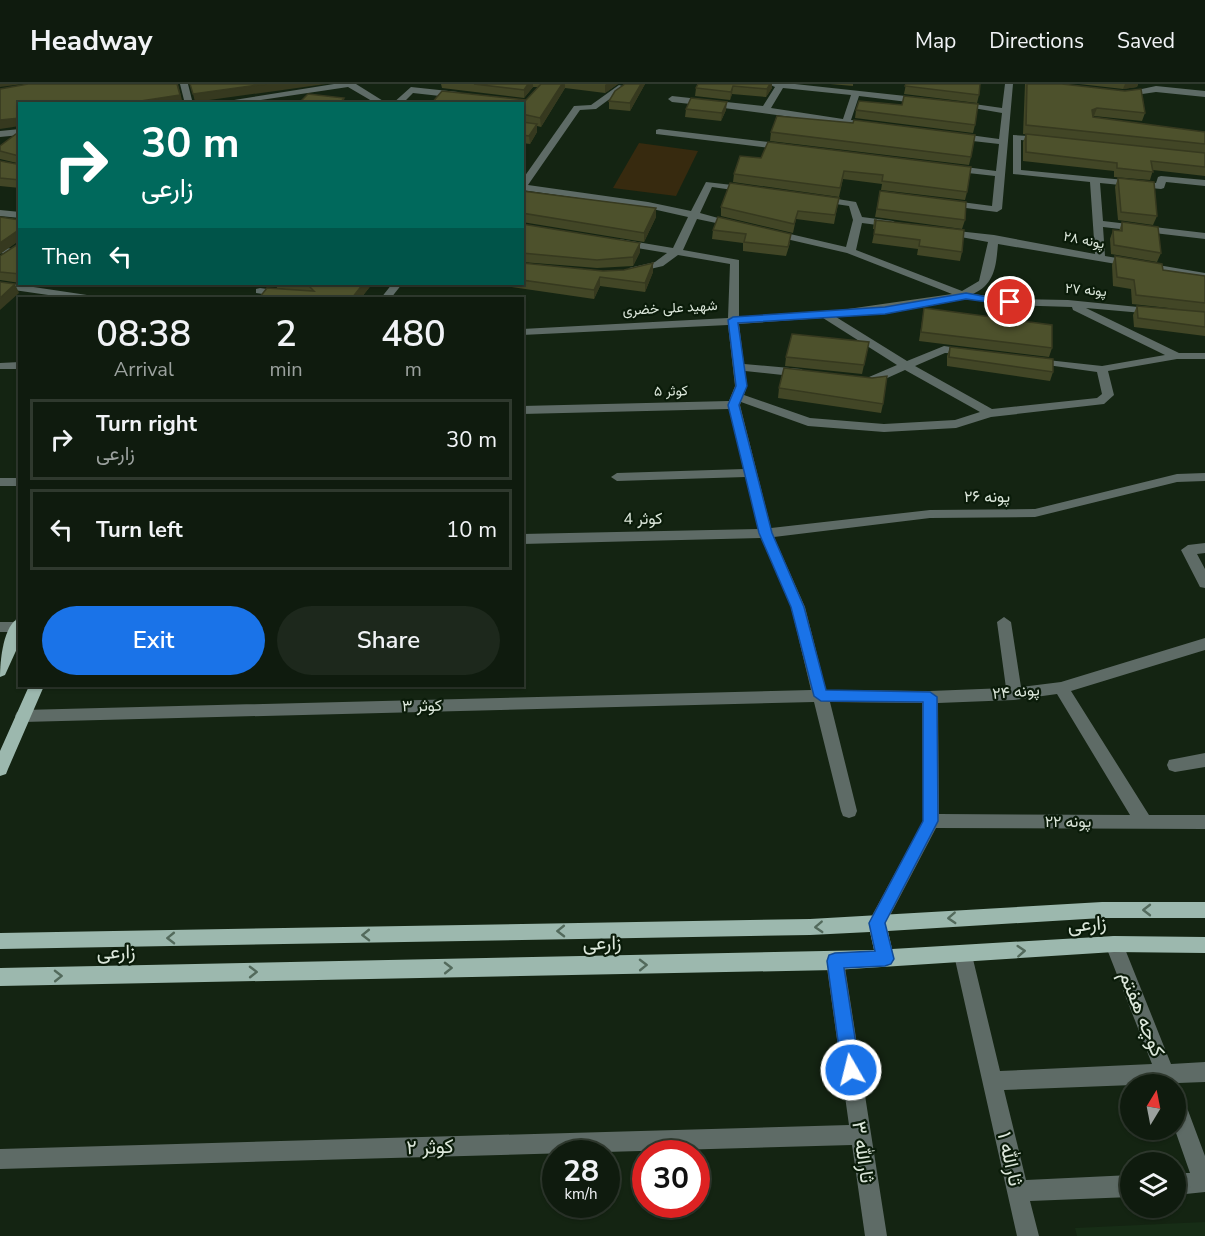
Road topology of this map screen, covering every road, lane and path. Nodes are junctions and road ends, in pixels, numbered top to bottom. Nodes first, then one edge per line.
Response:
1 (184, 84) edge
2 (265, 84) edge
3 (350, 84) edge
4 (770, 84) edge
5 (1009, 84) edge
6 (780, 85) edge
7 (622, 87) edge
8 (1112, 93) edge
9 (856, 94) junction
10 (1205, 94) edge
11 (269, 96) junction
12 (469, 97) edge
13 (672, 99) dead end
14 (188, 102) edge
15 (227, 102) edge
16 (381, 102) edge
17 (398, 102) edge
18 (929, 102) edge
19 (951, 104) edge
20 (766, 109) junction
21 (1007, 111) junction
22 (846, 122) junction
23 (880, 126) edge
24 (18, 132) edge
25 (659, 132) dead end
26 (0, 134) edge
27 (947, 135) edge
28 (1052, 141) edge
29 (1003, 142) junction
30 (800, 149) edge
31 (941, 167) edge
32 (1000, 174) junction
33 (1095, 179) junction
34 (1205, 183) edge
35 (524, 184) edge
36 (524, 187) edge
37 (753, 190) edge
38 (809, 198) edge
39 (939, 202) edge
40 (0, 213) edge
41 (18, 215) edge
42 (696, 215) junction
43 (858, 220) junction
44 (1098, 223) junction
45 (902, 226) edge
46 (751, 228) edge
47 (762, 230) edge
48 (936, 230) edge
49 (1205, 236) edge
50 (994, 238) junction
51 (611, 240) edge
52 (0, 250) edge
53 (17, 250) edge
54 (677, 250) junction
55 (850, 251) junction
56 (1100, 258) junction
57 (0, 262) edge
58 (626, 272) edge
59 (1205, 276) edge
60 (0, 285) edge
61 (396, 285) edge
62 (260, 291) edge
63 (966, 296) junction
64 (80, 297) edge
65 (302, 297) edge
66 (387, 297) edge
67 (1068, 303) junction
68 (1171, 312) edge
69 (826, 315) junction
70 (733, 320) junction
71 (524, 332) edge
72 (978, 353) edge
73 (1177, 356) junction
74 (1205, 356) edge
75 (1023, 359) edge
76 (18, 365) edge
77 (0, 366) edge
78 (907, 366) junction
79 (737, 367) junction
80 (1102, 369) junction
81 (815, 375) edge
82 (848, 379) edge
83 (735, 401) junction
84 (524, 410) edge
85 (990, 413) junction
86 (750, 473) junction
87 (617, 477) dead end
88 (1205, 477) edge
89 (0, 482) edge
90 (18, 482) edge
91 (766, 533) junction
92 (524, 539) edge
93 (1205, 548) edge
94 (1205, 583) edge
95 (1004, 622) dead end
96 (18, 625) edge
97 (0, 627) edge
98 (18, 627) edge
99 (1205, 644) edge
100 (0, 671) edge
101 (36, 687) edge
102 (1061, 688) junction
103 (1014, 694) junction
104 (821, 696) junction
105 (930, 697) junction
106 (23, 716) junction
107 (1205, 760) edge
108 (1175, 765) dead end
109 (0, 769) edge
110 (849, 811) dead end
111 (931, 821) junction
112 (1144, 822) junction
113 (1205, 822) edge
114 (1205, 910) edge
115 (877, 923) junction
116 (0, 941) edge
117 (1114, 944) junction
118 (1205, 945) edge
119 (963, 955) junction
120 (885, 959) junction
121 (835, 961) junction
122 (0, 977) edge
123 (1205, 1072) edge
124 (1165, 1074) edge
125 (1186, 1076) edge
126 (1120, 1080) edge
127 (992, 1081) junction
128 (1186, 1131) edge
129 (860, 1135) junction
130 (0, 1159) edge
131 (1205, 1182) edge
132 (1186, 1183) edge
133 (1120, 1186) edge
134 (1017, 1191) junction
135 (876, 1236) edge
136 (1028, 1236) edge

1 - 14 street
2 - 11 street
3 - 11 street
3 - 16 street
4 - 6 street
5 - 21 street
6 - 9 street
6 - 20 street
7 - 35 street
8 - 10 street
9 - 18 street
9 - 22 street
11 - 15 street
12 - 17 street
13 - 20 street
19 - 21 street
20 - 22 street
21 - 29 street
22 - 23 street
24 - 26 street
25 - 30 street
27 - 29 street
28 - 33 street
29 - 32 street
31 - 32 street
32 - 39 street
33 - 34 street
33 - 44 street
36 - 42 street
37 - 42 street
38 - 43 street
40 - 41 street
42 - 46 street
42 - 54 street
43 - 45 street
43 - 55 street
44 - 49 street
44 - 56 street
47 - 55 street
48 - 50 street, پونه ۲۸
50 - 56 street, پونه ۲۸
50 - 63 street
51 - 54 street
52 - 53 street
53 - 57 street
54 - 58 street
54 - 70 street
55 - 63 street
56 - 59 street, پونه ۲۸
60 - 64 street
61 - 66 street
62 - 65 street
63 - 67 street, پونه ۲۷
63 - 69 street, شهید علی خضری
67 - 68 street, پونه ۲۷
67 - 73 street
69 - 70 street, شهید علی خضری
69 - 78 street
70 - 71 street, شهید علی خضری
70 - 79 street
72 - 78 street
73 - 74 street
73 - 80 street
75 - 80 street
76 - 77 street
78 - 82 street
78 - 85 street
79 - 81 street
79 - 83 street
80 - 85 street
83 - 84 street, کوثر ۵
83 - 85 street
83 - 86 street
86 - 87 street
86 - 91 street
88 - 91 street, پونه ۲۶
89 - 90 street
91 - 92 street, کوثر 4
91 - 104 street
93 - 94 street
95 - 103 street
96 - 97 street
98 - 100 main road
99 - 102 street, پونه ۲۴
101 - 106 main road
102 - 103 street, پونه ۲۴
102 - 112 street
103 - 105 street, پونه ۲۴
104 - 105 street, پونه ۲۴
104 - 106 street, کوثر ۳
104 - 110 street
105 - 111 street
106 - 109 main road
107 - 108 street
111 - 112 street, پونه ۲۲
111 - 115 street
112 - 113 street, پونه ۲۲
114 -> 115 main road, زارعی
115 -> 116 main road, زارعی
115 - 120 main road
117 - 118 main road, زارعی
119 -> 117 main road, زارعی
117 - 124 street, کوچه هفتم
119 - 120 main road, زارعی
119 - 127 street, ثارالله ۱
120 - 121 main road, زارعی
122 -> 121 main road, زارعی
121 - 129 street, ثارالله ۳
123 - 125 street
126 - 127 street
127 - 134 street, ثارالله ۱
128 - 131 street
129 - 130 street, کوثر ۲
129 - 135 street, ثارالله ۳
131 - 132 street
133 - 134 street
134 - 136 street, ثارالله ۱

